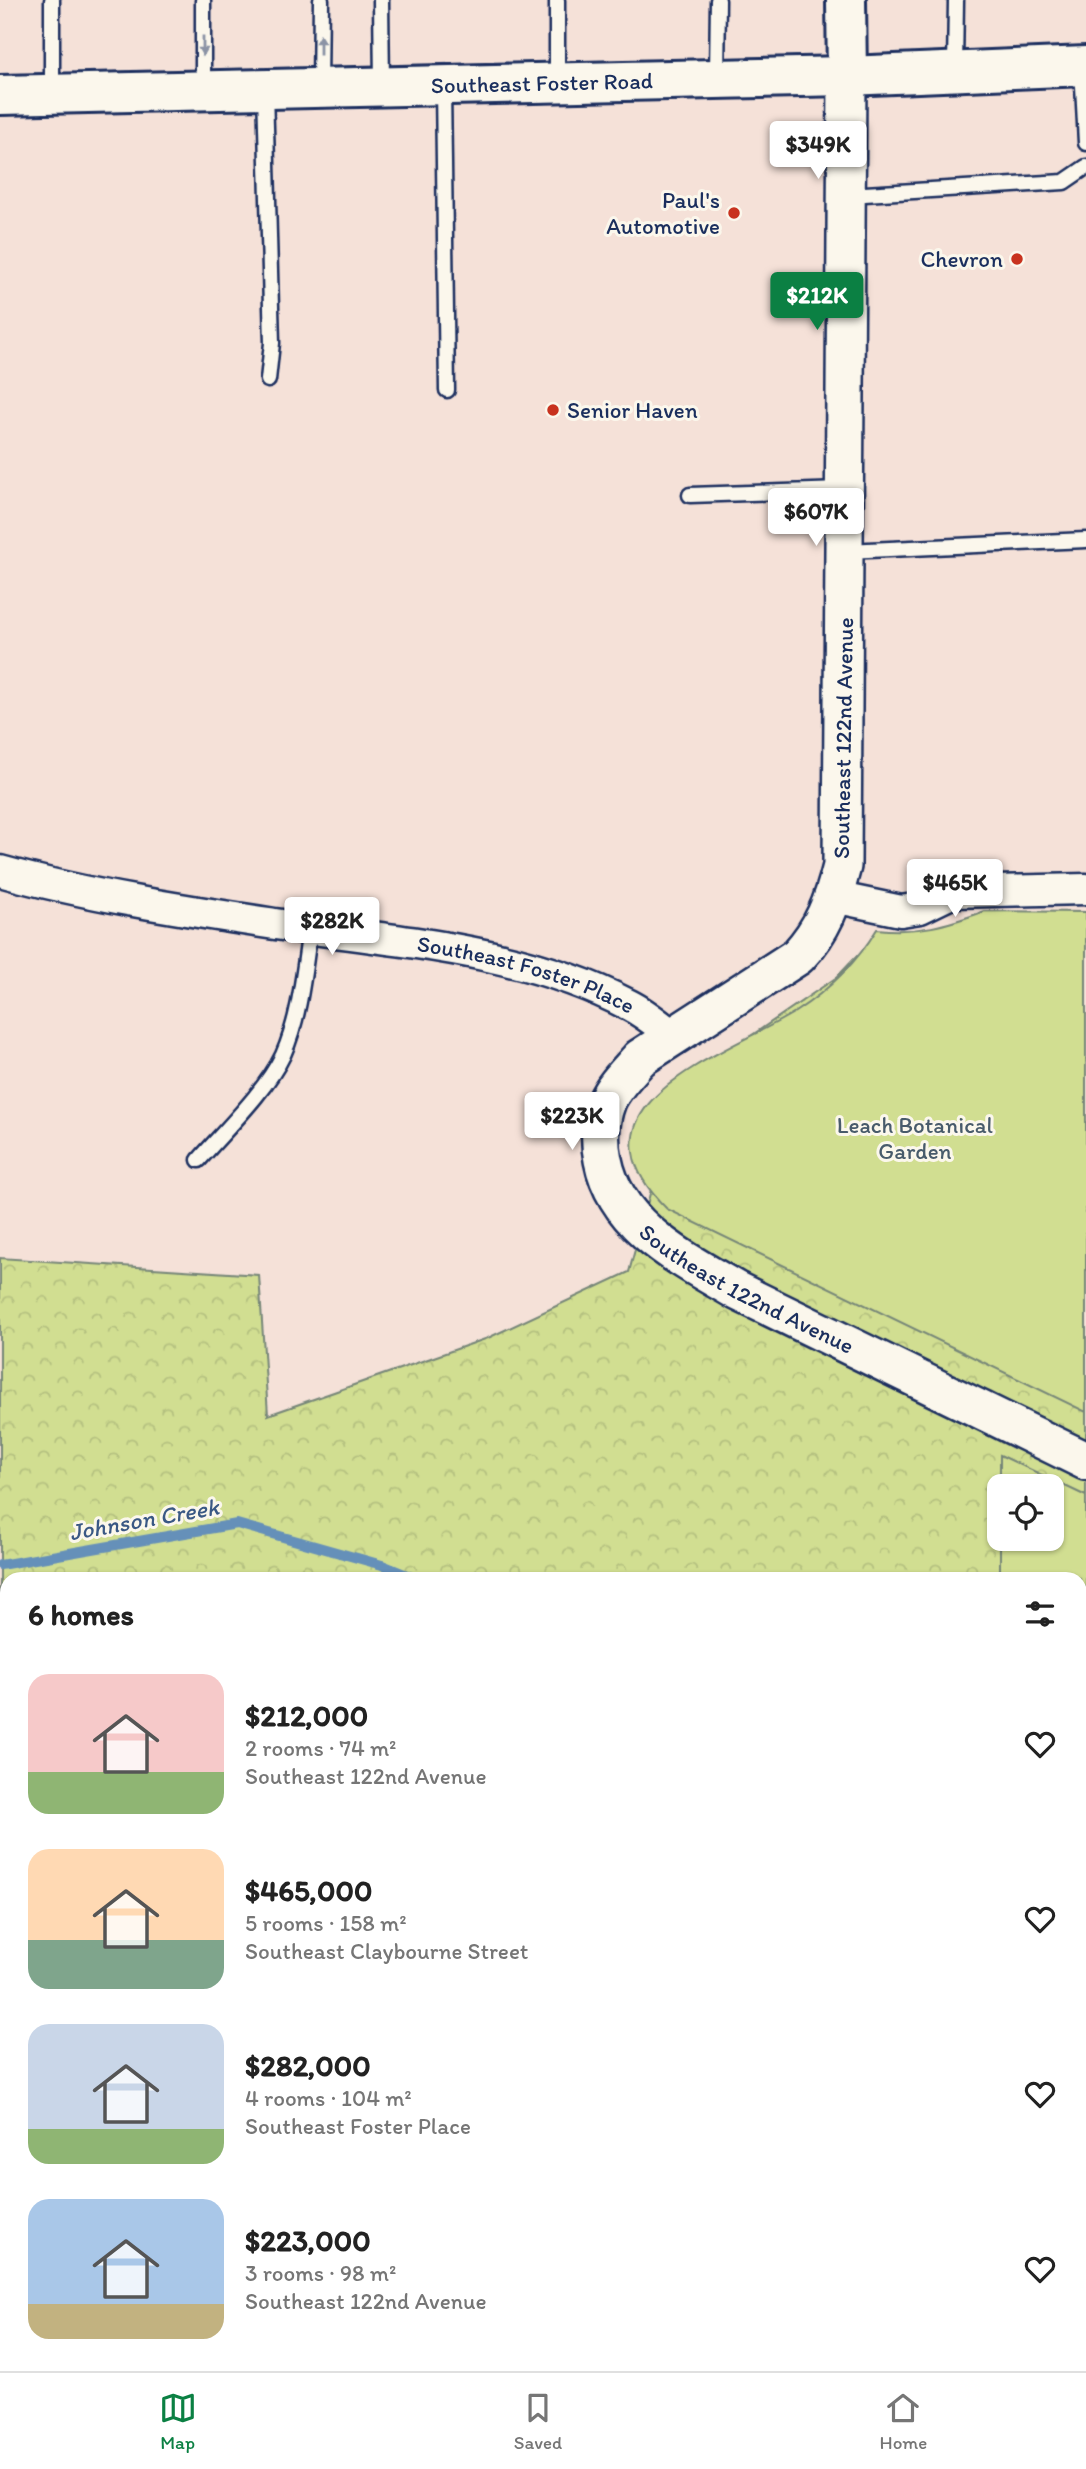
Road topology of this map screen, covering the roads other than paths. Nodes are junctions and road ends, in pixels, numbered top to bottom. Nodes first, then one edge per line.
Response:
1 (52, 0) edge
2 (203, 0) edge
3 (321, 0) edge
4 (381, 0) edge
5 (557, 0) edge
6 (718, 0) edge
7 (846, 0) edge
8 (956, 0) edge
9 (1084, 66) edge
10 (955, 71) junction
11 (847, 76) junction
12 (717, 79) junction
13 (557, 82) junction
14 (443, 85) junction
15 (382, 87) junction
16 (320, 89) junction
17 (265, 90) junction
18 (203, 91) junction
19 (0, 95) edge
20 (52, 95) junction
21 (1086, 143) edge
22 (1086, 167) edge
23 (847, 195) junction
24 (268, 380) dead end
25 (447, 390) dead end
26 (845, 490) junction
27 (690, 495) dead end
28 (1086, 540) edge
29 (845, 551) junction
30 (0, 871) edge
31 (1086, 889) edge
32 (834, 897) junction
33 (310, 929) junction
34 (672, 1035) junction
35 (199, 1160) dead end
36 (1086, 1461) edge

1 - 20 lane
2 -> 18 lane
16 -> 3 lane
4 - 15 lane
5 - 13 lane
6 - 12 lane
7 - 11 main road, Southeast 122nd Avenue
8 - 10 lane
9 - 10 main road, Southeast Foster Road
9 - 21 lane
10 - 11 main road, Southeast Foster Road
11 - 12 main road, Southeast Foster Road
11 - 23 street, Southeast 122nd Avenue
12 - 13 main road, Southeast Foster Road
13 - 14 main road, Southeast Foster Road
14 - 15 main road, Southeast Foster Road
14 - 25 lane
15 - 16 main road, Southeast Foster Road
16 - 17 main road, Southeast Foster Road
17 - 18 main road, Southeast Foster Road
17 - 24 lane
18 - 20 main road, Southeast Foster Road
19 - 20 main road, Southeast Foster Road
22 - 23 lane
23 - 26 street, Southeast 122nd Avenue
26 - 27 lane
26 - 29 street, Southeast 122nd Avenue
28 - 29 lane
29 - 32 street, Southeast 122nd Avenue
30 - 33 street, Southeast Foster Place
31 - 32 street
32 - 34 street, Southeast 122nd Avenue
33 - 34 street, Southeast Foster Place
33 - 35 lane
34 - 36 street, Southeast 122nd Avenue

